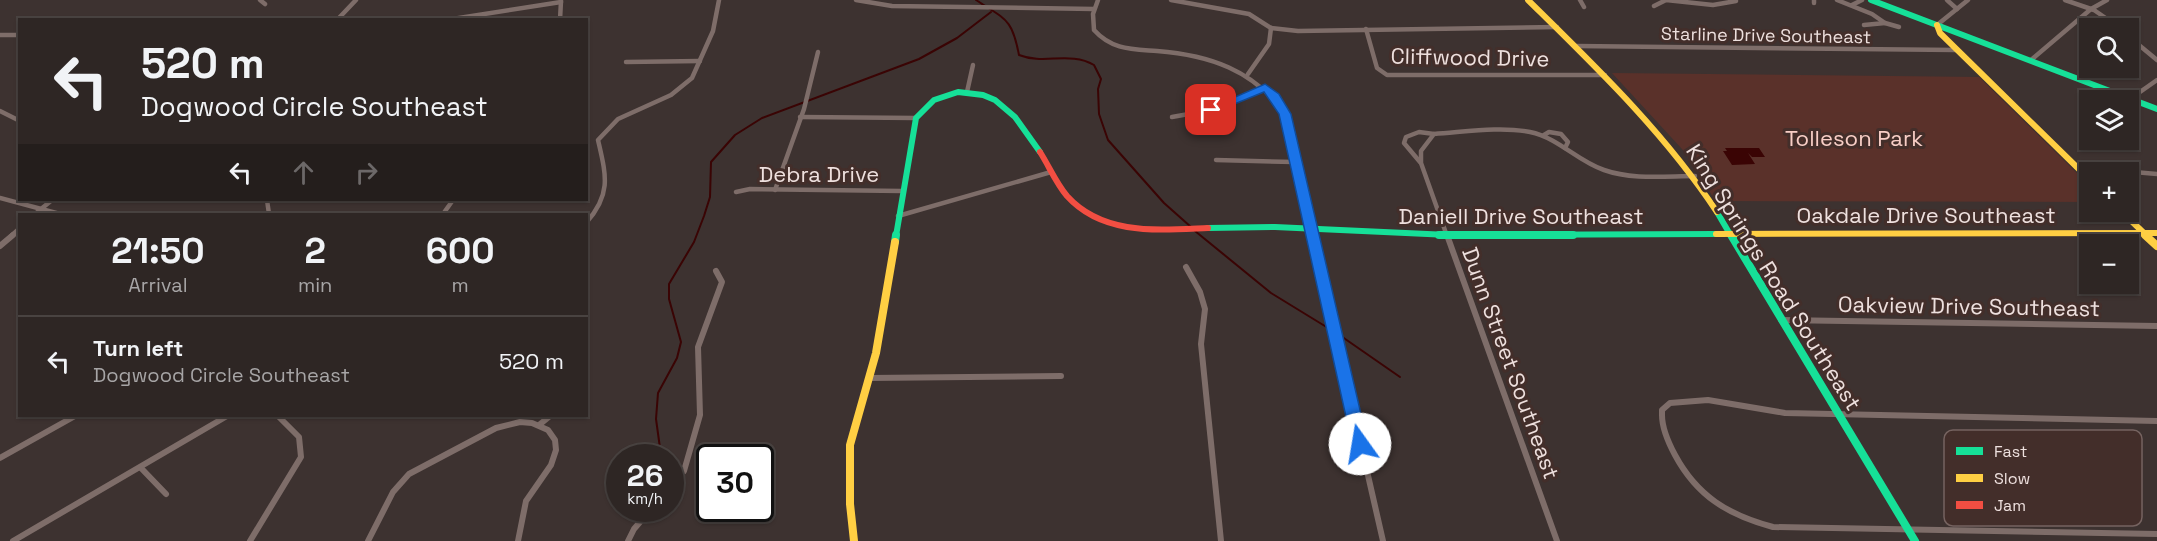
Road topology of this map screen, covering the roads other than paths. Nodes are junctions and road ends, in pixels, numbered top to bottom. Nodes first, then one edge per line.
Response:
1 (260, 0) edge
2 (356, 0) edge
3 (719, 0) edge
4 (856, 0) edge
5 (943, 0) edge
6 (990, 0) edge
7 (1098, 0) edge
8 (1172, 0) edge
9 (1528, 0) edge
10 (1580, 0) edge
11 (1666, 0) edge
12 (1837, 0) edge
13 (1862, 0) edge
14 (1871, 0) edge
15 (1947, 0) edge
16 (1968, 0) edge
17 (2065, 0) edge
18 (2107, 0) edge
19 (561, 1) edge
20 (1736, 1) edge
21 (1684, 2) edge
22 (265, 4) dead end
23 (1852, 5) junction
24 (940, 6) junction
25 (1654, 6) dead end
26 (997, 7) junction
27 (1584, 7) dead end
28 (1094, 9) junction
29 (1957, 9) junction
30 (2091, 9) junction
31 (340, 18) edge
32 (458, 18) edge
33 (560, 18) edge
34 (2105, 18) edge
35 (1885, 23) junction
36 (1864, 25) dead end
37 (1937, 25) junction
38 (1558, 27) junction
39 (1899, 27) dead end
40 (1271, 28) junction
41 (1366, 29) junction
42 (0, 35) edge
43 (18, 35) edge
44 (2139, 45) edge
45 (1576, 46) junction
46 (1956, 50) junction
47 (818, 52) dead end
48 (2031, 60) junction
49 (2157, 60) edge
50 (700, 61) junction
51 (626, 62) dead end
52 (973, 65) dead end
53 (1248, 74) junction
54 (1605, 75) junction
55 (2157, 80) edge
56 (1265, 88) junction
57 (2107, 90) edge
58 (967, 92) junction
59 (2139, 93) edge
60 (2139, 102) edge
61 (2157, 109) edge
62 (0, 111) edge
63 (800, 117) junction
64 (1172, 117) dead end
65 (916, 118) junction
66 (18, 120) edge
67 (1434, 134) junction
68 (1544, 135) junction
69 (1565, 148) junction
70 (1215, 160) dead end
71 (1294, 162) junction
72 (1421, 163) junction
73 (2076, 167) junction
74 (2079, 170) edge
75 (1051, 171) junction
76 (2157, 174) edge
77 (1695, 176) junction
78 (776, 190) junction
79 (902, 191) junction
80 (736, 192) dead end
81 (0, 198) edge
82 (51, 201) edge
83 (452, 201) edge
84 (41, 209) junction
85 (36, 213) edge
86 (56, 213) edge
87 (443, 213) edge
88 (898, 216) junction
89 (588, 221) edge
90 (2133, 222) edge
91 (18, 230) edge
92 (1311, 230) junction
93 (1731, 233) junction
94 (2145, 233) junction
95 (2157, 233) edge
96 (1449, 235) junction
97 (0, 246) edge
98 (2157, 246) edge
99 (1186, 267) dead end
100 (716, 271) dead end
101 (1781, 320) junction
102 (2157, 326) edge
103 (1061, 376) dead end
104 (869, 378) junction
105 (1838, 414) junction
106 (73, 417) edge
107 (225, 417) edge
108 (279, 417) edge
109 (549, 417) edge
110 (2157, 421) edge
111 (539, 425) junction
112 (0, 458) edge
113 (141, 468) junction
114 (684, 471) edge
115 (166, 494) dead end
116 (640, 522) edge
117 (1907, 528) junction
118 (2157, 534) edge
119 (13, 541) edge
120 (250, 541) edge
121 (368, 541) edge
122 (518, 541) edge
123 (628, 541) edge
124 (854, 541) edge
125 (1221, 541) edge
126 (1383, 541) edge
127 (1557, 541) edge
128 (1915, 541) edge

1 - 22 street
2 - 31 street
3 - 50 street
4 - 24 street
5 - 24 street
6 - 26 street
7 - 28 street
8 - 40 street
9 - 38 street, King Springs Road Southeast
10 - 27 street
11 - 21 street
11 - 25 street
12 - 23 street
13 - 23 street
14 - 37 street
15 - 29 street
16 - 29 street
17 - 30 street
18 - 30 street
19 - 32 street
19 - 33 street
20 - 21 street
23 - 35 street
24 - 26 street
26 - 28 street
28 - 53 street
29 - 37 street
30 - 34 street
30 - 48 street
35 - 36 street
35 - 39 street
37 - 46 street
37 - 48 street
38 - 41 street
38 - 45 street, King Springs Road Southeast
40 - 41 street
40 - 53 street
41 - 54 street, Cliffwood Drive
42 - 43 street
44 - 49 street
45 - 46 street, Starline Drive Southeast
45 - 54 street, King Springs Road Southeast
46 - 73 street
47 - 63 street
48 - 57 street
50 - 51 street
50 - 89 street
52 - 58 street
53 - 56 street
54 - 77 street, King Springs Road Southeast
55 - 59 street
56 - 64 street
56 - 71 street
58 - 65 street
58 - 75 street, Daniell Drive Southeast
60 - 61 street
62 - 66 street
63 - 65 street
63 - 78 street
65 - 79 street
67 - 68 street, Dunn Street Southeast
67 - 72 street
67 - 72 street, Dunn Street Southeast
68 - 69 street, Dunn Street Southeast
68 - 69 street, Dunn Street Southeast
69 - 77 street, Dunn Street Southeast
70 - 71 street
71 - 92 street
72 - 96 street, Dunn Street Southeast
73 - 74 street
73 - 76 street
75 - 88 street
75 - 92 street, Daniell Drive Southeast
77 - 93 street, King Springs Road Southeast
78 - 79 street, Debra Drive
78 - 80 street, Debra Drive
79 - 88 street
81 - 84 street
82 - 84 street
83 - 87 street
84 - 85 street
84 - 86 street
88 - 104 street
90 - 94 street
91 - 97 street
92 - 96 street, Daniell Drive Southeast
92 - 126 street
93 - 94 street, Oakdale Drive Southeast
93 - 96 street, Daniell Drive Southeast
93 - 101 street, King Springs Road Southeast
94 - 95 street, Oakdale Drive Southeast
94 - 98 street
96 - 127 street, Dunn Street Southeast
99 - 125 street
100 - 114 street
101 - 102 street, Oakview Drive Southeast
101 - 105 street, King Springs Road Southeast
103 - 104 street
104 - 124 street
105 - 110 street
105 - 117 street, King Springs Road Southeast
105 - 117 street
106 - 112 street
107 - 113 street
108 - 120 street
109 - 111 street
111 - 121 street
111 - 122 street
113 - 115 street
113 - 119 street
116 - 123 street
117 - 118 street
117 - 128 street, King Springs Road Southeast

